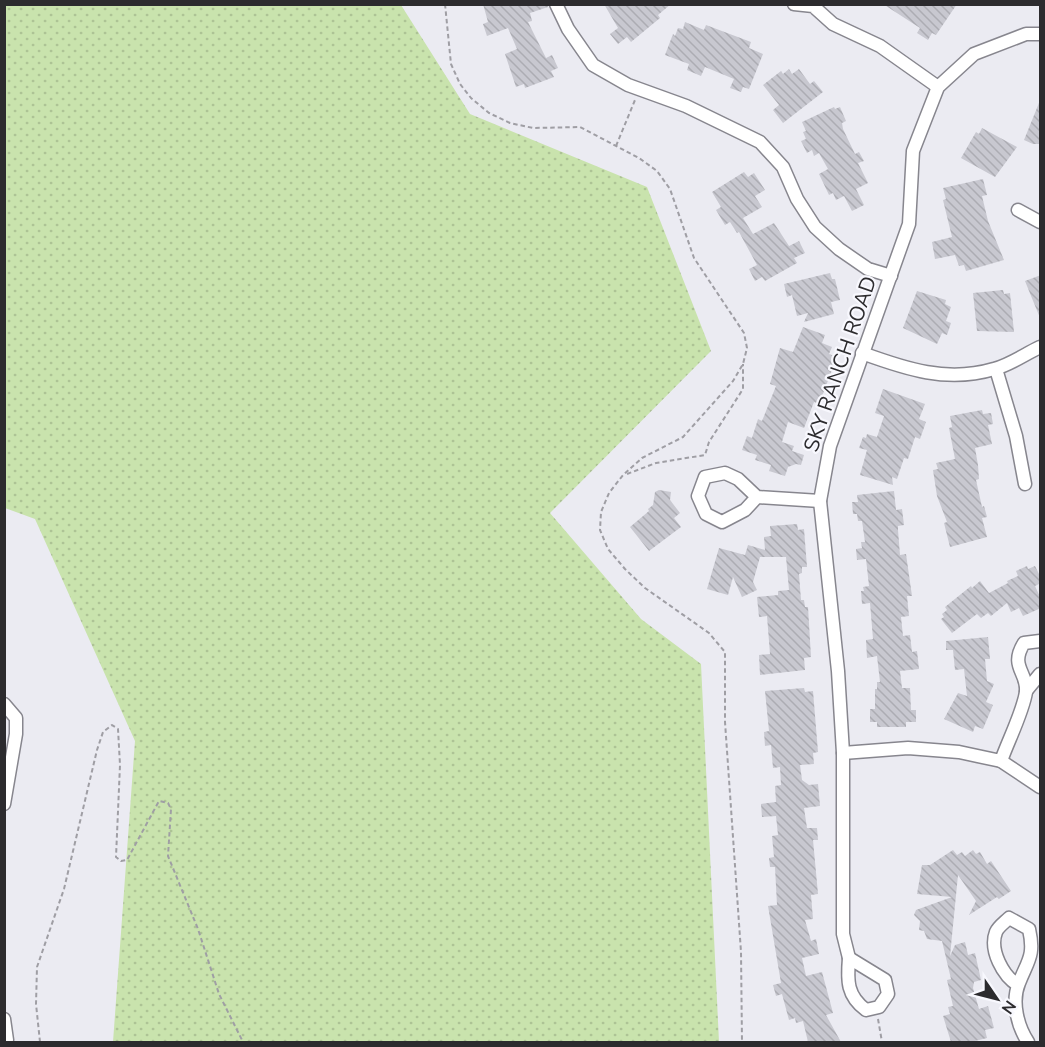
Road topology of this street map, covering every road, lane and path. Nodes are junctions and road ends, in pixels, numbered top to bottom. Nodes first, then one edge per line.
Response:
1 (5, 4) edge
2 (445, 4) edge
3 (556, 4) edge
4 (794, 4) edge
5 (813, 5) edge
6 (4, 9) edge
7 (1041, 34) edge
8 (938, 87) junction
9 (639, 88) junction
10 (616, 146) junction
11 (1018, 210) dead end
12 (1041, 222) edge
13 (891, 276) junction
14 (1041, 347) edge
15 (862, 353) junction
16 (743, 364) junction
17 (996, 369) junction
18 (623, 475) junction
19 (1025, 484) dead end
20 (757, 497) junction
21 (820, 501) junction
22 (1041, 641) edge
23 (1041, 674) edge
24 (1026, 691) junction
25 (4, 704) edge
26 (843, 753) junction
27 (1001, 760) junction
28 (1041, 787) edge
29 (4, 804) edge
30 (849, 958) junction
31 (1018, 985) junction
32 (875, 1008) junction
33 (4, 1019) edge
34 (9, 1041) edge
35 (40, 1042) edge
36 (243, 1042) edge
37 (742, 1042) edge
38 (882, 1042) edge
39 (1028, 1042) edge

1 - 6 path
2 - 10 path
3 - 9 street
4 - 5 street
5 - 8 street
7 - 8 street, SKY RANCH ROAD
8 - 13 street, SKY RANCH ROAD
9 - 10 path
9 - 13 street
10 - 16 path
11 - 12 street
13 - 15 street, SKY RANCH ROAD
14 - 17 street
15 - 17 street
15 - 21 street, SKY RANCH ROAD
16 - 18 path
16 - 18 path
17 - 19 street
18 - 37 path
20 - 20 street
20 - 21 street
21 - 26 street, SKY RANCH ROAD
22 - 24 street
23 - 24 street
24 - 27 street
25 - 29 street
26 - 27 street
26 - 30 street, SKY RANCH ROAD
27 - 28 street
30 - 32 street, SKY RANCH ROAD
30 - 32 street
31 - 31 street
31 - 39 street
32 - 38 path
33 - 34 street
35 - 36 path

